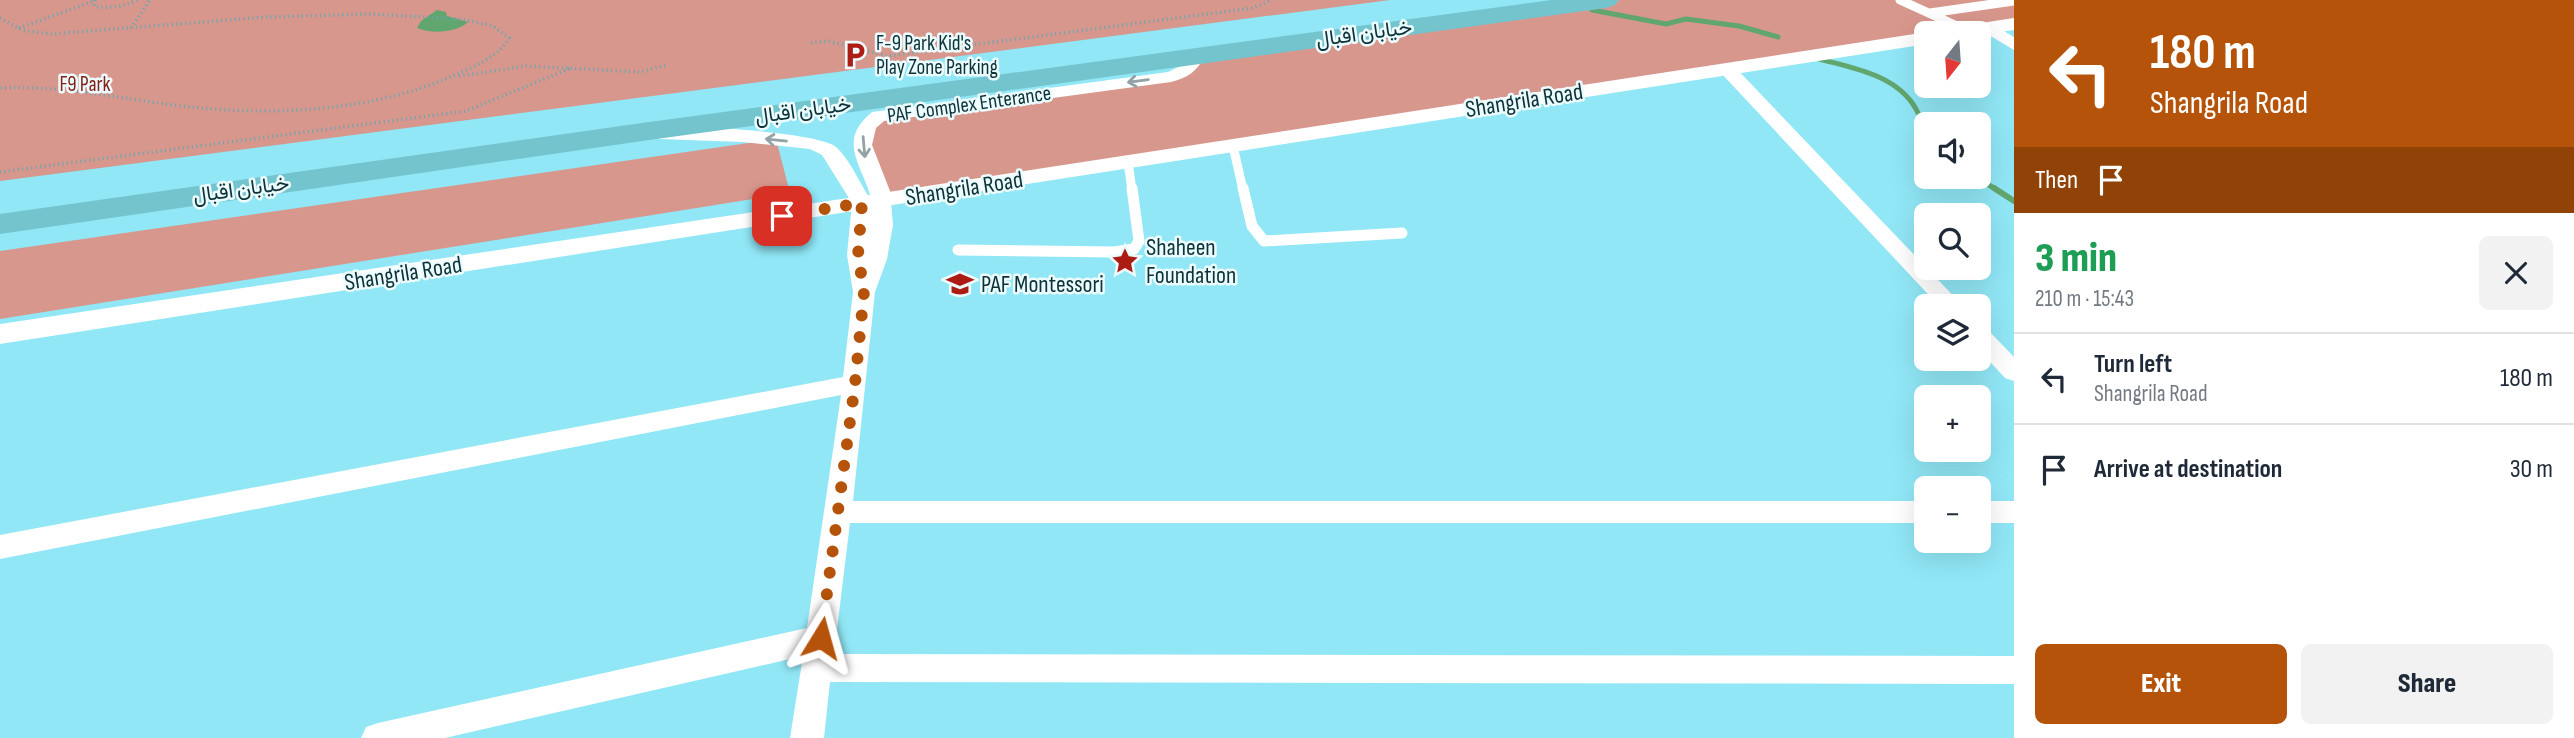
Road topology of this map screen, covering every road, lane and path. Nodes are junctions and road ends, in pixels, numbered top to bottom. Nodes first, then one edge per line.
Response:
1 (94, 0) edge
2 (137, 0) edge
3 (150, 0) edge
4 (1272, 0) edge
5 (1484, 0) edge
6 (1606, 0) edge
7 (1900, 0) edge
8 (2014, 1) edge
9 (322, 9) dead end
10 (0, 18) edge
11 (1924, 21) edge
12 (1942, 21) edge
13 (2014, 24) edge
14 (19, 28) junction
15 (505, 28) dead end
16 (1914, 28) edge
17 (1992, 28) edge
18 (130, 29) junction
19 (1992, 29) edge
20 (811, 43) dead end
21 (2014, 45) edge
22 (1196, 56) junction
23 (666, 65) dead end
24 (570, 68) junction
25 (1727, 69) junction
26 (452, 77) junction
27 (0, 88) edge
28 (642, 132) junction
29 (1233, 146) junction
30 (1128, 162) junction
31 (0, 172) edge
32 (193, 188) junction
33 (0, 199) edge
34 (872, 202) junction
35 (0, 208) edge
36 (0, 224) edge
37 (1402, 233) dead end
38 (0, 238) edge
39 (958, 250) dead end
40 (1941, 294) edge
41 (0, 334) edge
42 (1991, 348) edge
43 (2014, 372) edge
44 (855, 384) junction
45 (838, 512) junction
46 (1914, 512) edge
47 (1991, 512) edge
48 (2014, 512) edge
49 (0, 547) edge
50 (819, 653) junction
51 (2014, 670) edge
52 (378, 738) edge
53 (807, 738) edge

1 - 2 path
1 - 14 path
3 - 18 path
4 - 20 path
5 - 32 main road, خیابان اقبال
6 - 22 main road, خیابان اقبال
7 - 11 lane
8 - 12 lane
9 - 18 path
10 - 14 path
13 - 17 street
14 - 18 path
15 - 26 path
16 - 25 street, Shangrila Road
19 - 21 street
22 - 28 main road, خیابان اقبال
22 -> 34 street, PAF Complex Enterance
23 - 24 path
24 - 26 path
24 - 31 path
25 - 29 street, Shangrila Road
25 - 40 street
26 - 27 path
28 - 32 main road, خیابان اقبال
34 -> 28 street
29 - 30 street, Shangrila Road
29 - 37 lane
30 - 34 street, Shangrila Road
30 - 39 lane
32 - 33 main road
32 - 35 main road, خیابان اقبال
32 - 36 main road, خیابان اقبال
32 - 38 main road
34 - 41 street, Shangrila Road
34 - 44 street
42 - 43 street
44 - 45 street
44 - 49 street
45 - 46 street
45 - 50 street
47 - 48 street
50 - 51 street
50 - 52 street
50 - 53 street

